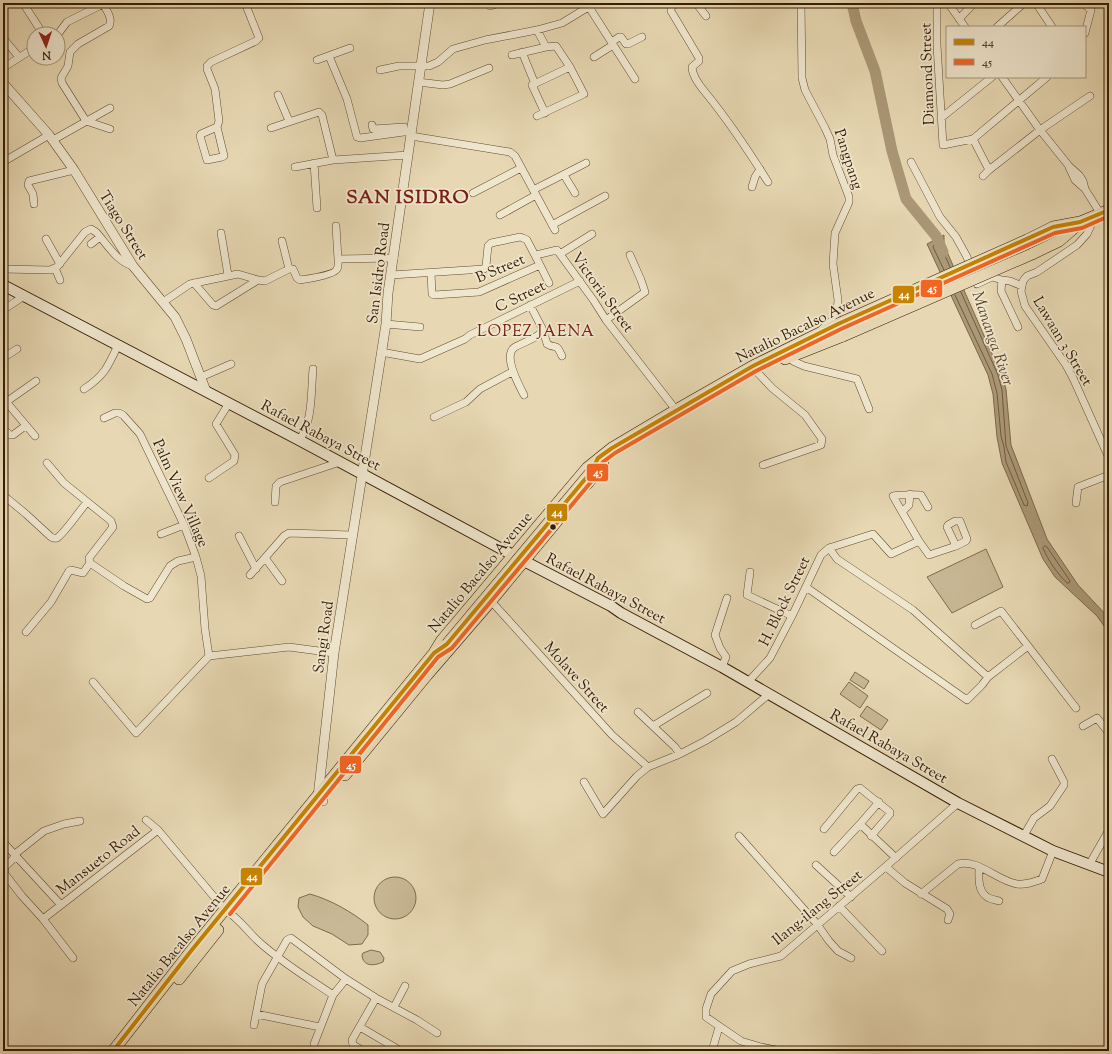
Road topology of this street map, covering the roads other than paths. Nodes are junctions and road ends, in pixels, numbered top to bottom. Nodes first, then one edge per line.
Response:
1 (23, 3) edge
2 (246, 3) edge
3 (430, 3) edge
4 (500, 3) edge
5 (677, 3) edge
6 (696, 3) edge
7 (802, 3) edge
8 (937, 3) edge
9 (948, 3) edge
10 (974, 3) edge
11 (1024, 3) edge
12 (1036, 3) edge
13 (1084, 3) edge
14 (593, 4) edge
15 (490, 6) dead end
16 (706, 16) dead end
17 (959, 19) junction
18 (1002, 25) edge
19 (38, 26) edge
20 (65, 26) edge
21 (964, 26) edge
22 (1051, 26) edge
23 (1086, 29) edge
24 (537, 30) junction
25 (642, 37) dead end
26 (3, 38) edge
27 (613, 43) junction
28 (546, 47) junction
29 (350, 48) dead end
30 (522, 52) junction
31 (26, 53) edge
32 (512, 55) dead end
33 (329, 56) junction
34 (19, 57) junction
35 (594, 57) dead end
36 (317, 60) dead end
37 (421, 67) junction
38 (570, 67) junction
39 (3, 68) edge
40 (489, 68) dead end
41 (380, 70) dead end
42 (946, 72) edge
43 (940, 77) junction
44 (991, 78) edge
45 (1003, 78) edge
46 (1045, 78) edge
47 (635, 79) dead end
48 (418, 82) junction
49 (3, 83) edge
50 (535, 84) junction
51 (278, 95) dead end
52 (1090, 96) dead end
53 (1020, 101) junction
54 (110, 108) dead end
55 (545, 112) junction
56 (537, 116) dead end
57 (941, 118) junction
58 (86, 121) junction
59 (289, 121) junction
60 (372, 125) dead end
61 (218, 127) junction
62 (270, 128) dead end
63 (110, 130) dead end
64 (1040, 130) junction
65 (411, 131) junction
66 (51, 138) junction
67 (973, 139) junction
68 (408, 155) junction
69 (4, 159) edge
70 (333, 160) junction
71 (586, 162) dead end
72 (911, 162) dead end
73 (314, 163) junction
74 (295, 167) dead end
75 (521, 168) junction
76 (760, 169) junction
77 (74, 170) junction
78 (989, 170) junction
79 (564, 175) junction
80 (983, 176) dead end
81 (768, 182) dead end
82 (752, 187) dead end
83 (534, 192) junction
84 (575, 193) dead end
85 (473, 194) dead end
86 (605, 196) dead end
87 (34, 204) dead end
88 (317, 208) dead end
89 (1101, 213) edge
90 (500, 215) dead end
91 (1080, 222) junction
92 (336, 226) dead end
93 (221, 233) dead end
94 (592, 234) dead end
95 (100, 237) junction
96 (46, 239) dead end
97 (282, 241) dead end
98 (91, 244) dead end
99 (560, 254) junction
100 (536, 255) junction
101 (630, 255) dead end
102 (394, 258) junction
103 (338, 259) junction
104 (58, 266) junction
105 (133, 266) junction
106 (540, 266) junction
107 (3, 268) edge
108 (288, 268) junction
109 (431, 273) junction
110 (228, 275) junction
111 (391, 275) junction
112 (60, 280) dead end
113 (258, 280) junction
114 (1002, 280) junction
115 (580, 281) junction
116 (549, 282) dead end
117 (194, 283) junction
118 (3, 285) edge
119 (1022, 286) junction
120 (24, 296) junction
121 (163, 302) junction
122 (530, 305) junction
123 (3, 310) edge
124 (606, 320) junction
125 (386, 324) junction
126 (420, 327) dead end
127 (1018, 328) dead end
128 (542, 332) junction
129 (825, 337) junction
130 (118, 345) junction
131 (17, 349) dead end
132 (381, 352) junction
133 (562, 356) dead end
134 (790, 356) junction
135 (3, 358) edge
136 (231, 364) dead end
137 (313, 369) dead end
138 (512, 372) junction
139 (757, 372) junction
140 (201, 377) junction
141 (36, 381) dead end
142 (84, 390) dead end
143 (206, 391) junction
144 (524, 395) dead end
145 (5, 400) edge
146 (229, 403) junction
147 (869, 409) dead end
148 (676, 410) junction
149 (434, 417) dead end
150 (104, 418) dead end
151 (25, 426) junction
152 (3, 429) edge
153 (35, 436) dead end
154 (299, 440) junction
155 (1106, 443) edge
156 (1109, 458) edge
157 (601, 461) junction
158 (340, 462) junction
159 (47, 463) dead end
160 (763, 465) dead end
161 (362, 474) junction
162 (1109, 475) edge
163 (209, 478) dead end
164 (910, 494) junction
165 (3, 495) edge
166 (87, 502) junction
167 (275, 502) dead end
168 (1076, 503) dead end
169 (928, 507) dead end
170 (902, 512) junction
171 (184, 525) junction
172 (161, 534) dead end
173 (351, 535) junction
174 (239, 536) dead end
175 (919, 541) junction
176 (956, 546) dead end
177 (829, 548) junction
178 (512, 555) junction
179 (196, 557) junction
180 (266, 558) junction
181 (524, 561) junction
182 (90, 563) junction
183 (256, 569) junction
184 (750, 572) dead end
185 (250, 575) dead end
186 (282, 581) dead end
187 (806, 587) junction
188 (727, 598) dead end
189 (491, 601) junction
190 (792, 616) junction
191 (975, 625) dead end
192 (26, 632) dead end
193 (1028, 646) junction
194 (334, 653) junction
195 (438, 655) junction
196 (209, 656) junction
197 (722, 666) junction
198 (988, 677) junction
199 (93, 682) dead end
200 (748, 682) junction
201 (707, 693) dead end
202 (769, 694) junction
203 (1076, 708) dead end
204 (638, 712) dead end
205 (653, 726) junction
206 (1083, 726) dead end
207 (1109, 733) edge
208 (680, 754) junction
209 (1052, 759) dead end
210 (648, 767) junction
211 (584, 782) dead end
212 (321, 799) junction
213 (879, 802) junction
214 (958, 803) junction
215 (146, 820) dead end
216 (80, 821) dead end
217 (860, 824) junction
218 (824, 829) dead end
219 (158, 830) junction
220 (1109, 830) edge
221 (740, 836) dead end
222 (871, 836) junction
223 (1023, 837) junction
224 (3, 842) edge
225 (1052, 851) junction
226 (834, 852) dead end
227 (15, 855) junction
228 (896, 858) junction
229 (816, 865) dead end
230 (1089, 866) junction
231 (886, 867) junction
232 (979, 867) junction
233 (1109, 872) edge
234 (921, 894) junction
235 (851, 897) junction
236 (999, 901) dead end
237 (61, 905) junction
238 (839, 906) junction
239 (228, 912) junction
240 (43, 919) junction
241 (948, 920) dead end
242 (817, 924) junction
243 (882, 951) dead end
244 (277, 956) junction
245 (74, 958) dead end
246 (851, 958) dead end
247 (346, 979) junction
248 (405, 986) dead end
249 (333, 995) junction
250 (376, 998) junction
251 (394, 1007) junction
252 (256, 1014) junction
253 (254, 1025) dead end
254 (320, 1027) junction
255 (360, 1027) junction
256 (719, 1027) junction
257 (437, 1033) dead end
258 (314, 1044) dead end
259 (113, 1051) edge
260 (121, 1051) edge
261 (364, 1051) edge
262 (400, 1051) edge
263 (712, 1051) edge
264 (781, 1051) edge

1 - 19 street
2 - 61 street
3 - 37 street, San Isidro Road
4 - 15 street
5 - 76 street
6 - 16 street
7 - 129 street, Pangpang
8 - 43 street, Diamond Street
9 - 17 street
10 - 17 street
11 - 18 street
12 - 22 street
13 - 23 street
14 - 24 street
14 - 27 street
17 - 21 street
20 - 58 street
24 - 28 street
24 - 37 street
25 - 27 street
26 - 34 street
27 - 35 street
27 - 47 street
28 - 30 street
28 - 38 street
29 - 33 street
30 - 32 street
30 - 50 street
31 - 34 street
33 - 36 street
33 - 65 street
34 - 39 street
37 - 41 street
37 - 48 street, San Isidro Road
38 - 50 street
38 - 55 street
40 - 48 street
42 - 43 street
43 - 57 street, Diamond Street
44 - 57 street
45 - 53 street
46 - 53 street
48 - 65 street, San Isidro Road
49 - 66 street, Tiago Street
50 - 55 street
51 - 59 street
52 - 64 street
53 - 64 street
53 - 67 street
54 - 58 street
55 - 56 street
57 - 67 street, Diamond Street
58 - 63 street
58 - 66 street
59 - 62 street
59 - 70 street
60 - 65 street
61 - 61 street
64 - 78 street
64 - 89 street
65 - 68 street, San Isidro Road
65 - 75 street
66 - 69 street
66 - 77 street, Tiago Street
67 - 78 street
68 - 70 street
68 - 102 street, San Isidro Road
70 - 73 street
71 - 79 street
72 - 114 street
73 - 74 street
73 - 88 street
75 - 83 street
75 - 85 street
76 - 81 street
76 - 82 street
77 - 87 street
77 - 105 street, Tiago Street
78 - 80 street
79 - 83 street
79 - 84 street
83 - 86 street
83 - 90 street
89 - 91 main road, Natalio Bacalso Avenue
89 - 119 street, Lawaan 3 Street
91 - 129 main road, Natalio Bacalso Avenue, bridge
91 - 129 main road, Natalio Bacalso Avenue, bridge
92 - 103 street
93 - 110 street
94 - 99 street
95 - 98 street
95 - 104 street
95 - 105 street
96 - 104 street
97 - 108 street
99 - 100 street, Victoria Street
99 - 115 street, Victoria Street
100 - 106 street, B Street
100 - 109 street
101 - 124 street
102 - 103 street
102 - 111 street, San Isidro Road
103 - 108 street
104 - 107 street
104 - 112 street
105 - 121 street, Tiago Street
106 - 109 street, B Street
106 - 116 street
108 - 113 street
109 - 111 street
110 - 113 street
110 - 117 street
111 - 125 street, San Isidro Road
113 - 117 street
114 - 119 street
114 - 127 street
115 - 122 street, C Street
115 - 124 street, Victoria Street
117 - 121 street
118 - 120 main road, Rafael Rabaya Street
119 - 155 street, Lawaan 3 Street
120 - 123 street
120 - 130 main road, Rafael Rabaya Street
121 - 140 street, Tiago Street
122 - 128 street
122 - 132 street, C Street
124 - 148 street, Victoria Street
125 - 126 street
125 - 132 street, San Isidro Road
128 - 133 street
128 - 138 street
129 - 134 main road, Natalio Bacalso Avenue
129 - 148 main road, Natalio Bacalso Avenue
130 - 142 street
130 - 143 main road, Rafael Rabaya Street
131 - 135 street
132 - 161 street, San Isidro Road
134 - 139 main road, Natalio Bacalso Avenue
134 - 147 street
136 - 140 street
137 - 154 street
138 - 144 street
138 - 149 street
139 - 157 main road, Natalio Bacalso Avenue
139 - 160 street
140 - 143 street, Tiago Street
141 - 145 street
143 - 146 main road, Rafael Rabaya Street
145 - 151 street
146 - 154 main road, Rafael Rabaya Street
146 - 163 street
148 - 157 main road, Natalio Bacalso Avenue
150 - 171 street, Palm View Village
151 - 152 street
151 - 153 street
154 - 158 main road, Rafael Rabaya Street
155 - 156 street, Lawaan 3 Street
157 - 178 main road, Natalio Bacalso Avenue
157 - 181 main road, Natalio Bacalso Avenue
157 - 195 main road, Natalio Bacalso Avenue, bridge
158 - 161 main road, Rafael Rabaya Street
158 - 167 street
159 - 166 street
161 - 173 street, Sangi Road
161 - 178 main road, Rafael Rabaya Street
162 - 168 street
164 - 169 street
164 - 170 street
164 - 170 street
165 - 166 street
166 - 182 street
170 - 175 street
171 - 172 street
171 - 179 street, Palm View Village
173 - 180 street
173 - 194 street, Sangi Road
174 - 183 street
175 - 176 street
175 - 177 street, H. Block Street
177 - 187 street, H. Block Street
177 - 198 street
178 - 181 main road, Rafael Rabaya Street
178 - 195 main road, Natalio Bacalso Avenue
179 - 182 street
179 - 196 street, Palm View Village
180 - 183 street
180 - 186 street
181 - 189 main road, Natalio Bacalso Avenue
181 - 197 main road, Rafael Rabaya Street
182 - 192 street
183 - 185 street
184 - 190 street
187 - 190 street, H. Block Street
187 - 198 street
188 - 197 street
189 - 195 main road, Natalio Bacalso Avenue
189 - 210 street, Molave Street
190 - 200 street, H. Block Street
191 - 193 street
193 - 198 street
193 - 203 street
194 - 196 street
194 - 212 street, Sangi Road
195 - 212 main road, Natalio Bacalso Avenue
196 - 199 street
197 - 200 main road, Rafael Rabaya Street
200 - 202 main road, Rafael Rabaya Street
201 - 205 street
202 - 208 street
202 - 214 main road, Rafael Rabaya Street
204 - 205 street
205 - 208 street
206 - 207 street
208 - 210 street
209 - 223 street
210 - 211 street
212 - 239 main road, Natalio Bacalso Avenue
213 - 217 street
213 - 218 street
213 - 222 street
214 - 223 main road, Rafael Rabaya Street
214 - 228 street, Ilang-ilang Street
215 - 219 street
216 - 227 street
217 - 222 street
217 - 226 street
219 - 237 street, Mansueto Road
219 - 239 street, Mansueto Road
220 - 230 street
221 - 242 street
222 - 228 street
223 - 225 main road, Rafael Rabaya Street
224 - 227 street
225 - 230 main road, Rafael Rabaya Street
225 - 232 street
227 - 237 street
227 - 240 street
228 - 231 street, Ilang-ilang Street
229 - 235 street
230 - 233 main road, Rafael Rabaya Street
231 - 234 street
231 - 235 street, Ilang-ilang Street
232 - 234 street
232 - 236 street
234 - 241 street
235 - 238 street, Ilang-ilang Street
237 - 240 street, Mansueto Road
238 - 242 street, Ilang-ilang Street
238 - 243 street
239 - 244 street, Mansueto Road
239 - 259 main road, Natalio Bacalso Avenue
239 - 260 main road, Natalio Bacalso Avenue
240 - 245 street
242 - 246 street
242 - 256 street, Ilang-ilang Street
244 - 247 street
244 - 249 street, Mansueto Road
244 - 252 street
247 - 249 street
247 - 250 street
248 - 251 street
249 - 254 street
250 - 251 street
250 - 255 street
251 - 257 street
252 - 253 street
252 - 254 street
254 - 258 street
255 - 261 street
255 - 262 street
256 - 263 street
256 - 264 street, Ilang-ilang Street

